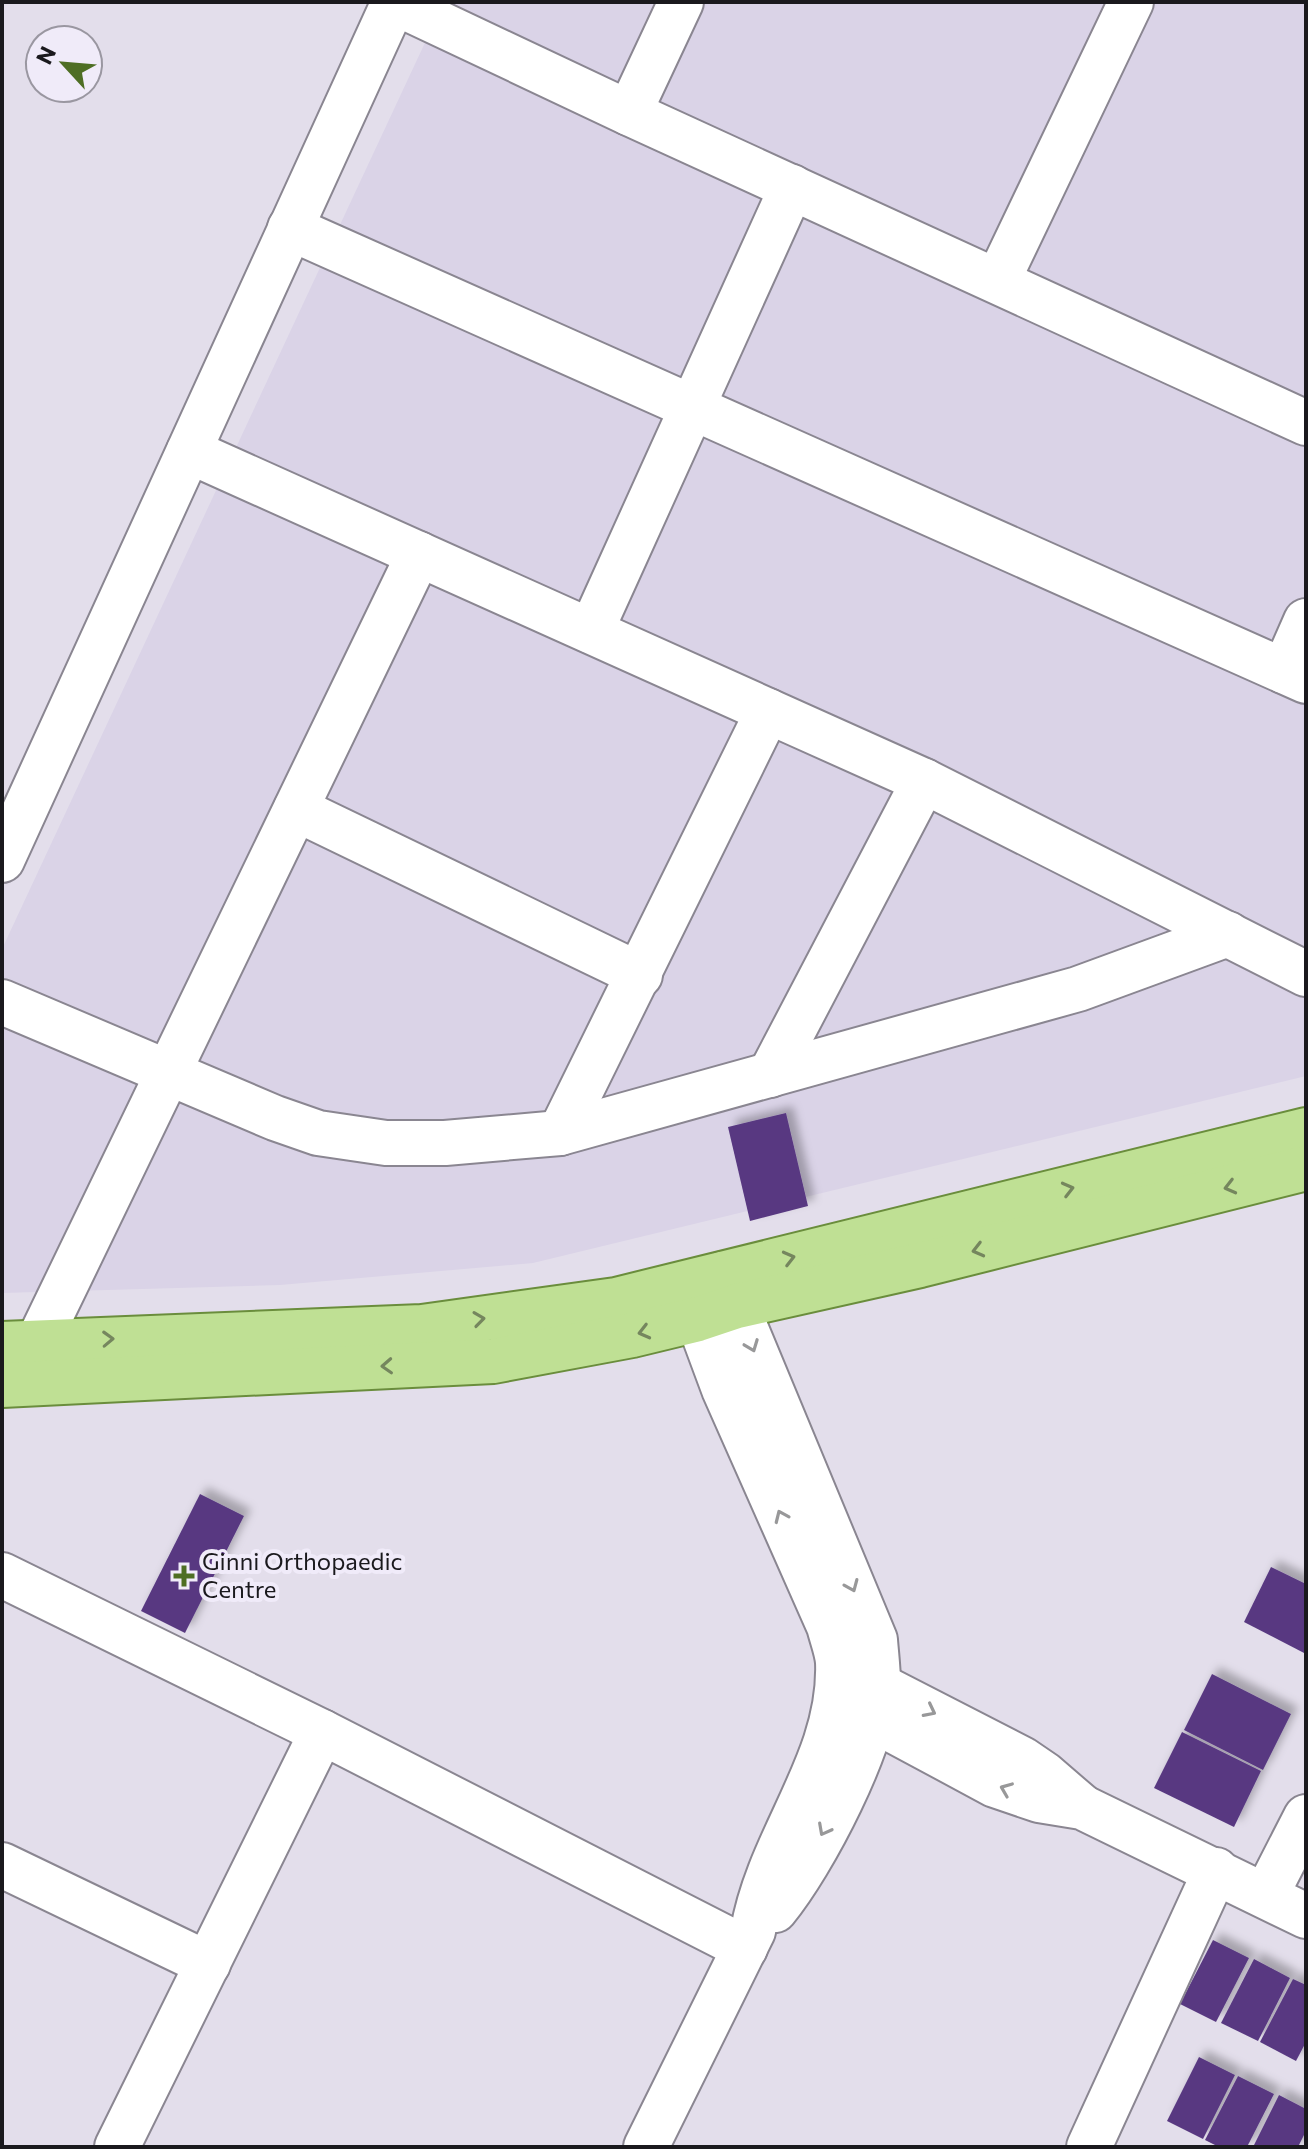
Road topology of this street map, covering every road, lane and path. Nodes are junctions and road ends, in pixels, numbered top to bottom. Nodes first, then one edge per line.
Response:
1 (394, 2) edge
2 (681, 2) edge
3 (1131, 2) edge
4 (629, 113) junction
5 (792, 187) junction
6 (290, 228) junction
7 (998, 280) junction
8 (690, 407) junction
9 (1306, 423) edge
10 (189, 451) junction
11 (419, 554) junction
12 (1306, 621) edge
13 (591, 631) junction
14 (1295, 676) edge
15 (768, 711) junction
16 (924, 781) junction
17 (296, 809) junction
18 (2, 860) edge
19 (1228, 934) junction
20 (1306, 974) edge
21 (640, 975) junction
22 (2, 1002) edge
23 (170, 1072) junction
24 (770, 1075) junction
25 (1306, 1130) edge
26 (560, 1133) junction
27 (1306, 1168) edge
28 (711, 1295) junction
29 (20, 1343) edge
30 (2, 1385) edge
31 (2, 1575) edge
32 (856, 1690) junction
33 (322, 1732) junction
34 (1306, 1817) edge
35 (2, 1865) edge
36 (1216, 1870) junction
37 (1266, 1895) junction
38 (1306, 1916) edge
39 (749, 1939) junction
40 (208, 1964) junction
41 (1096, 2145) edge
42 (117, 2147) edge
43 (646, 2147) edge

1 - 4 street
1 - 6 street
2 - 4 street
3 - 7 street
4 - 5 street
5 - 7 street
5 - 8 street
6 - 8 street
6 - 10 street
7 - 9 street
8 - 13 street
8 - 14 street
10 - 11 street
10 - 18 street
11 - 13 street
11 - 17 street
12 - 14 street
13 - 15 street
15 - 16 street
15 - 21 street
16 - 19 street
16 - 24 street
17 - 21 street
17 - 23 street
19 - 20 street
19 - 24 street
21 - 26 street
22 - 23 street
23 - 26 street
23 - 29 street
24 - 26 street
28 -> 25 main road
27 -> 28 main road
29 -> 28 main road
28 -> 30 main road
28 - 32 street
31 - 33 street
32 - 36 street
32 - 39 street
33 - 39 street
33 - 40 street
34 - 37 street
35 - 40 street
36 - 37 street
36 - 41 street
37 - 38 street
39 - 43 street
40 - 42 street

